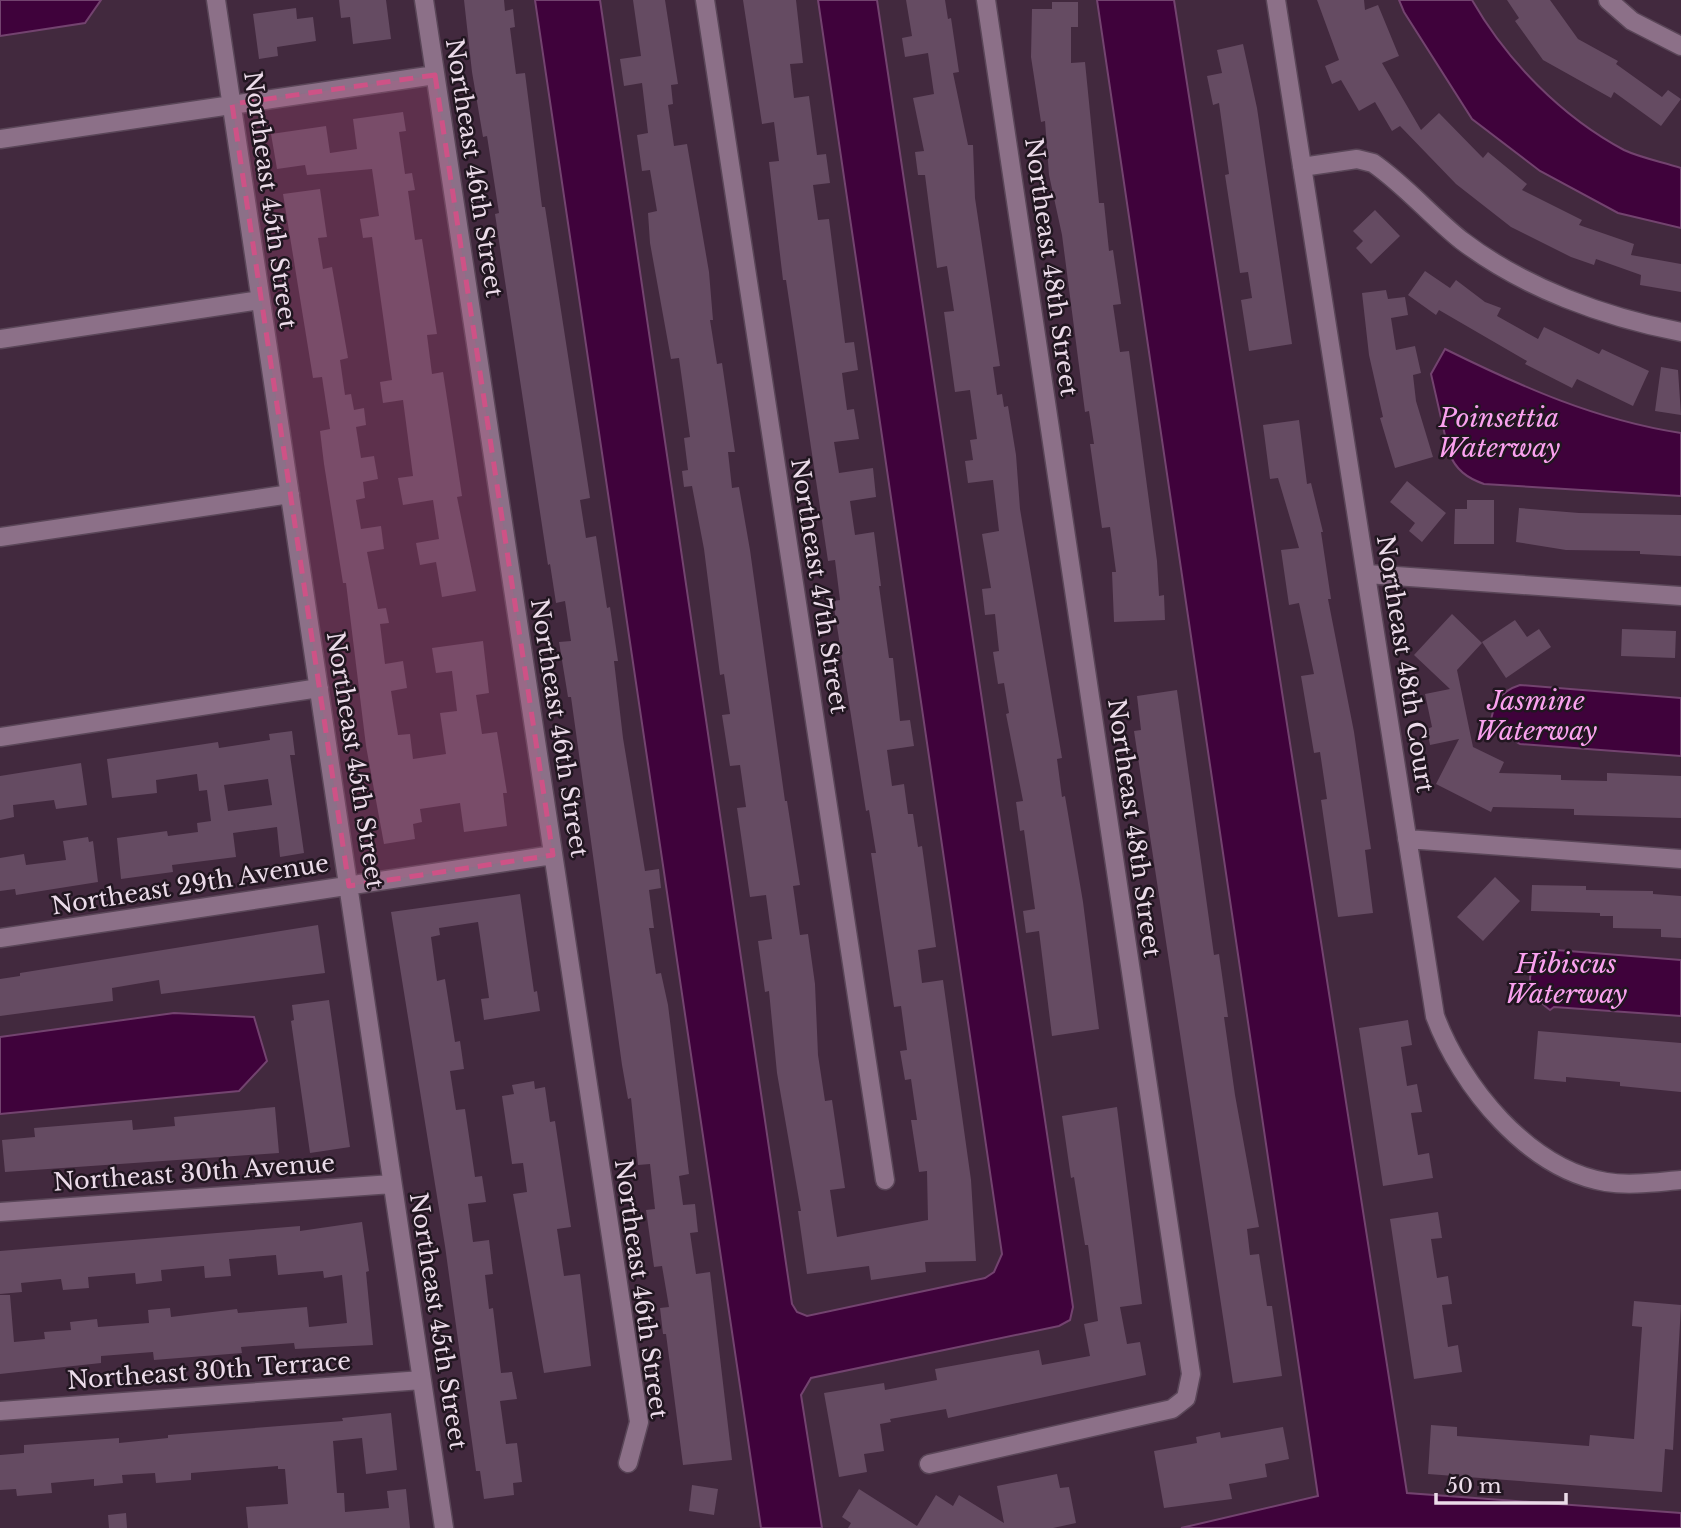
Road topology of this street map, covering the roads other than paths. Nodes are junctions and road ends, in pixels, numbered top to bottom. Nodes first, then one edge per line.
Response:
1 (216, 0) edge
2 (424, 0) edge
3 (705, 0) edge
4 (986, 0) edge
5 (1276, 0) edge
6 (1608, 0) edge
7 (1681, 46) edge
8 (435, 75) junction
9 (232, 104) junction
10 (0, 139) edge
11 (1302, 167) junction
12 (260, 300) junction
13 (1681, 332) edge
14 (0, 339) edge
15 (290, 494) junction
16 (0, 537) edge
17 (1367, 575) junction
18 (1681, 596) edge
19 (319, 688) junction
20 (0, 737) edge
21 (1407, 839) junction
22 (553, 855) junction
23 (1681, 859) edge
24 (349, 886) junction
25 (0, 938) edge
26 (885, 1180) dead end
27 (1681, 1180) edge
28 (392, 1184) junction
29 (0, 1212) edge
30 (422, 1380) junction
31 (0, 1411) edge
32 (628, 1463) dead end
33 (929, 1464) dead end
34 (444, 1528) edge

1 - 9 street, Northeast 45th Street
2 - 8 street, Northeast 46th Street
3 - 26 street, Northeast 47th Street
4 - 33 street, Northeast 48th Street
5 - 11 street, Northeast 48th Court
6 - 7 street
8 - 9 street
8 - 22 street, Northeast 46th Street
9 - 10 street
9 - 12 street, Northeast 45th Street
11 - 13 street
11 - 17 street, Northeast 48th Court
12 - 14 street
12 - 15 street, Northeast 45th Street
15 - 16 street
15 - 19 street, Northeast 45th Street
17 - 18 street
17 - 21 street, Northeast 48th Court
19 - 20 street
19 - 24 street, Northeast 45th Street
21 - 23 street
21 - 27 street, Northeast 48th Court
22 - 24 street, Northeast 29th Avenue
22 - 32 street, Northeast 46th Street
24 - 25 street, Northeast 29th Avenue
24 - 28 street, Northeast 45th Street
28 - 29 street, Northeast 30th Avenue
28 - 30 street, Northeast 45th Street
30 - 31 street, Northeast 30th Terrace
30 - 34 street, Northeast 45th Street

